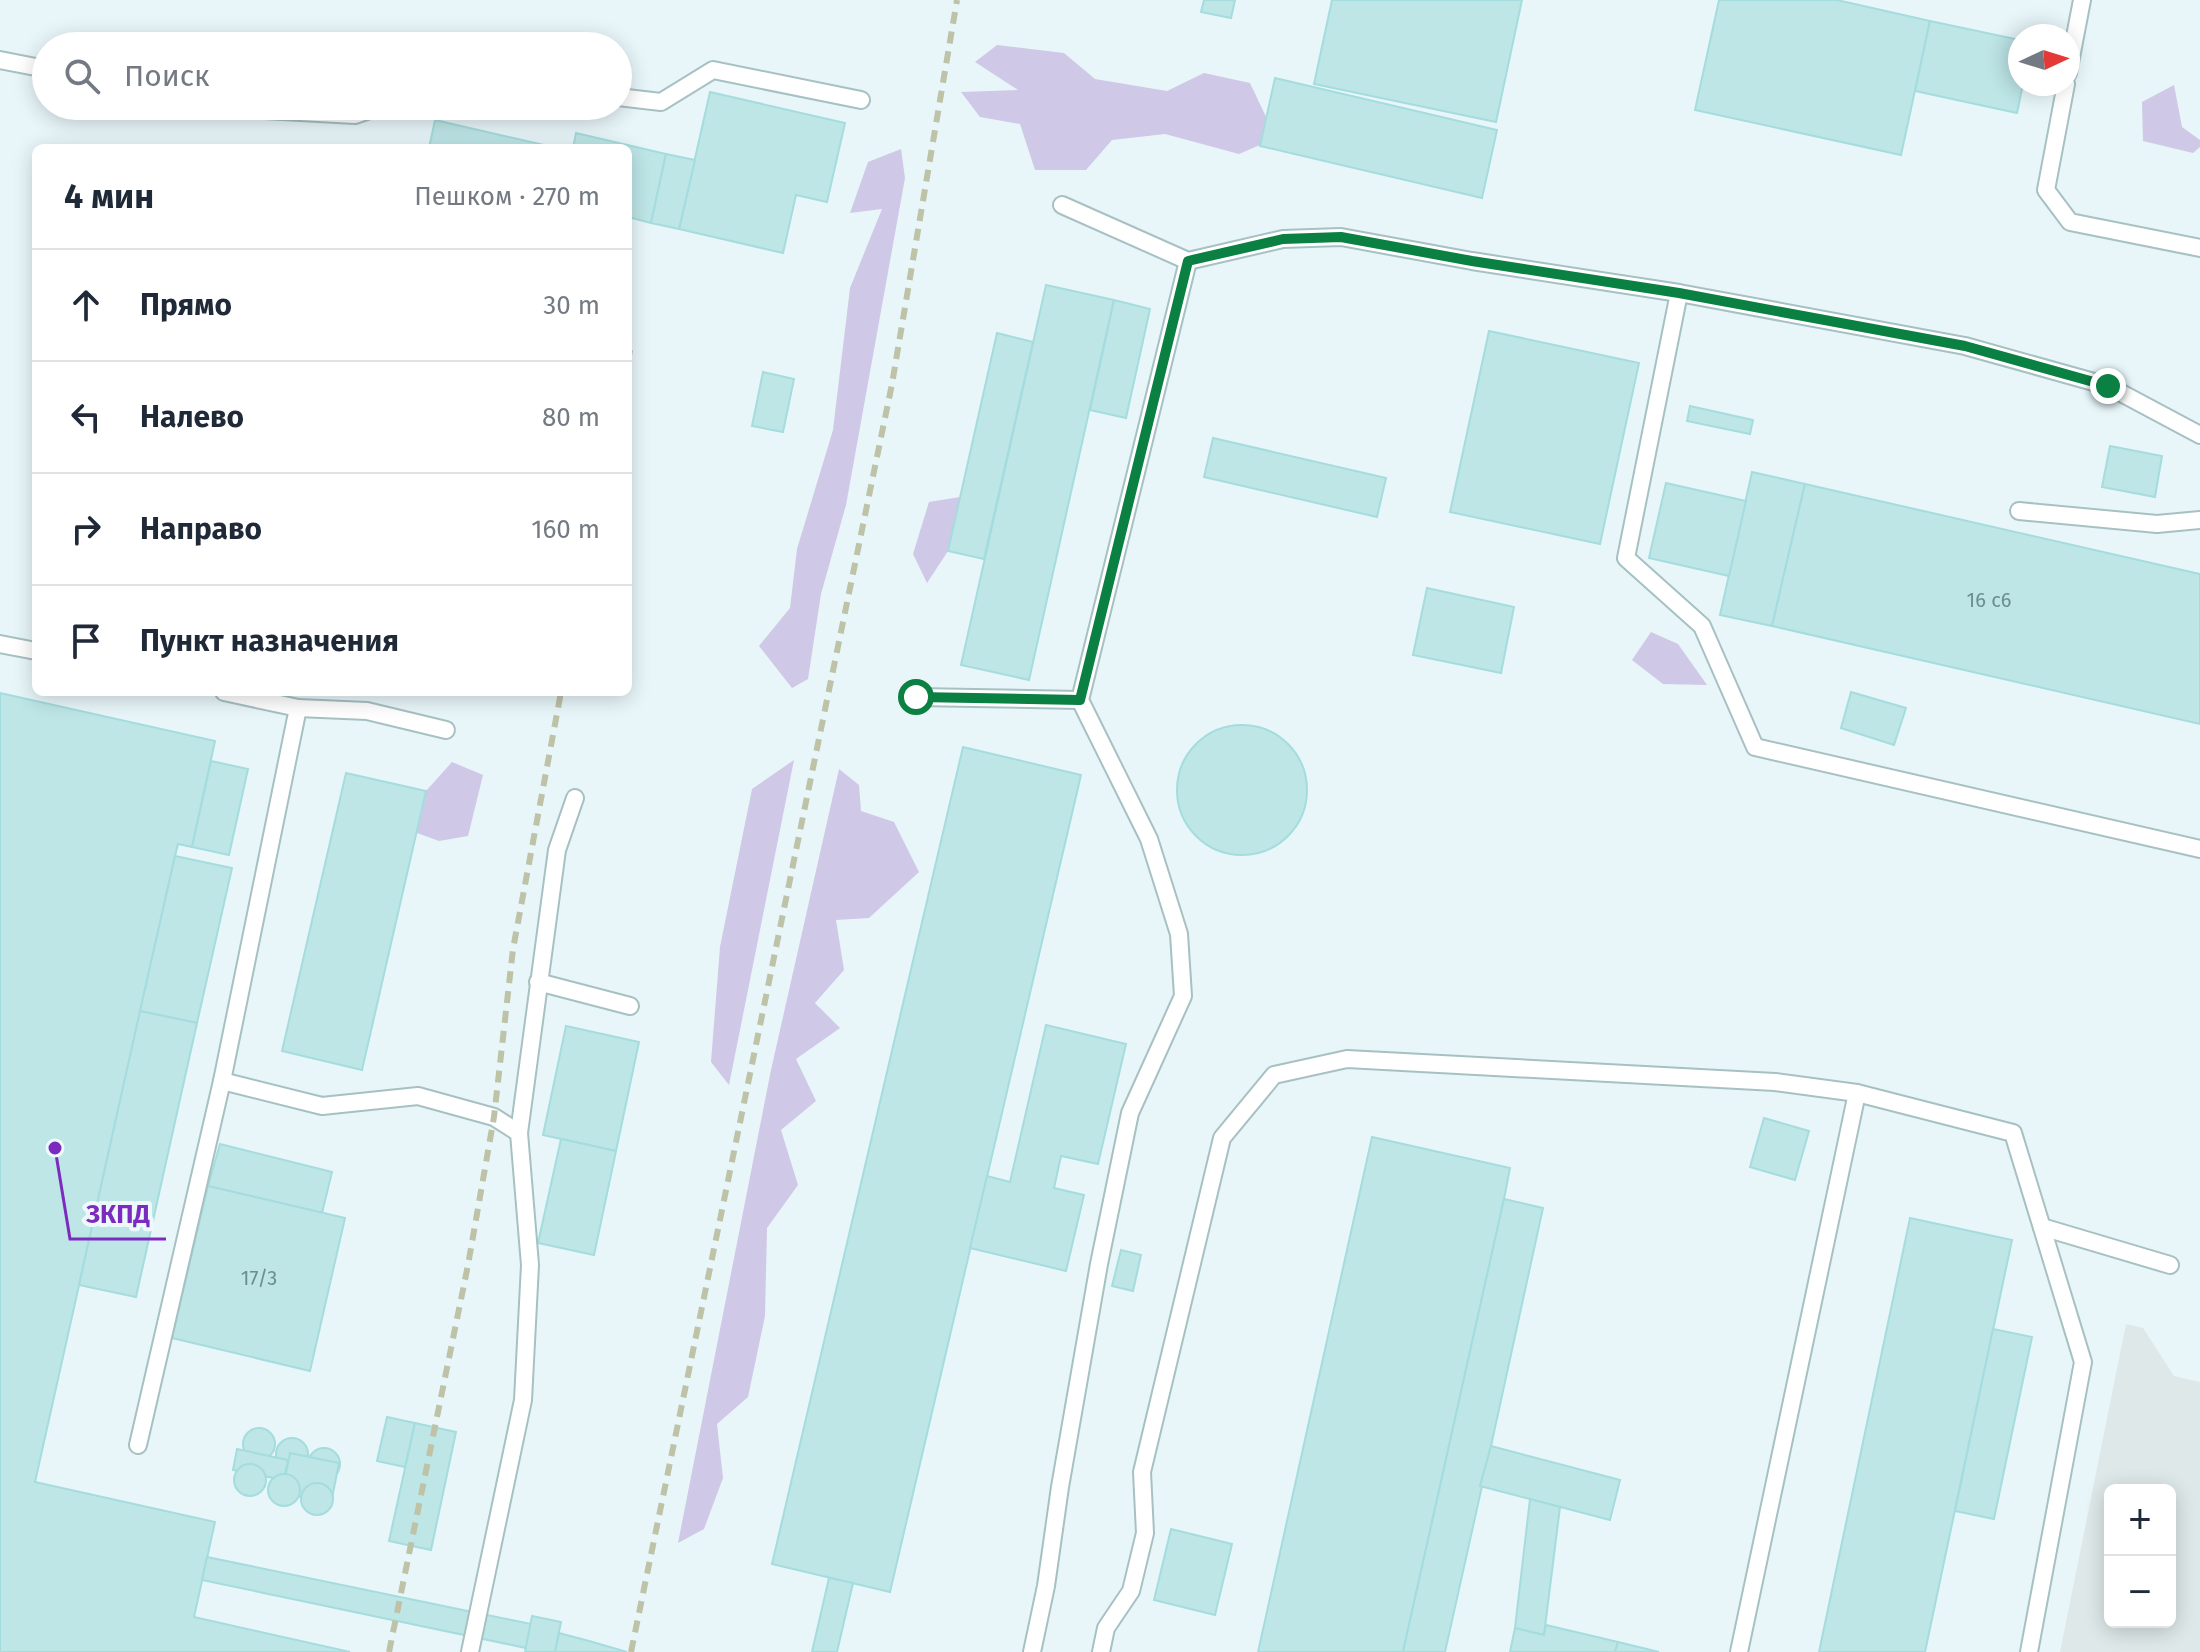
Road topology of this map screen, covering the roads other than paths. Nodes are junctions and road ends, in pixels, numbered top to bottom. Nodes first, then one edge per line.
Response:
1 (2082, 0) edge
2 (2077, 24) edge
3 (0, 60) edge
4 (32, 66) edge
5 (2064, 96) edge
6 (632, 99) edge
7 (861, 100) dead end
8 (1062, 205) dead end
9 (2200, 248) edge
10 (1188, 261) junction
11 (1679, 293) junction
12 (2200, 435) edge
13 (2019, 511) dead end
14 (2200, 520) edge
15 (0, 644) edge
16 (32, 650) edge
17 (242, 696) edge
18 (916, 697) dead end
19 (1080, 700) junction
20 (298, 708) junction
21 (446, 730) dead end
22 (575, 798) dead end
23 (2200, 849) edge
24 (538, 982) junction
25 (630, 1006) dead end
26 (222, 1081) junction
27 (1857, 1093) junction
28 (519, 1133) junction
29 (2042, 1227) junction
30 (2170, 1265) dead end
31 (138, 1445) dead end
32 (470, 1652) edge
33 (1032, 1652) edge
34 (1101, 1652) edge
35 (1739, 1652) edge
36 (2029, 1652) edge

1 - 2 lane
3 - 4 lane
5 - 9 lane
6 - 7 lane
8 - 10 lane
10 - 11 lane
10 - 19 lane
11 - 12 lane
11 - 23 lane
13 - 14 lane
15 - 16 lane
17 - 20 lane
18 - 19 lane
19 - 33 lane
20 - 21 lane
20 - 26 lane
22 - 24 lane
24 - 25 lane
24 - 28 lane
26 - 28 lane
26 - 31 lane
27 - 29 lane
27 - 34 lane
27 - 35 lane
28 - 32 lane
29 - 30 lane
29 - 36 lane

